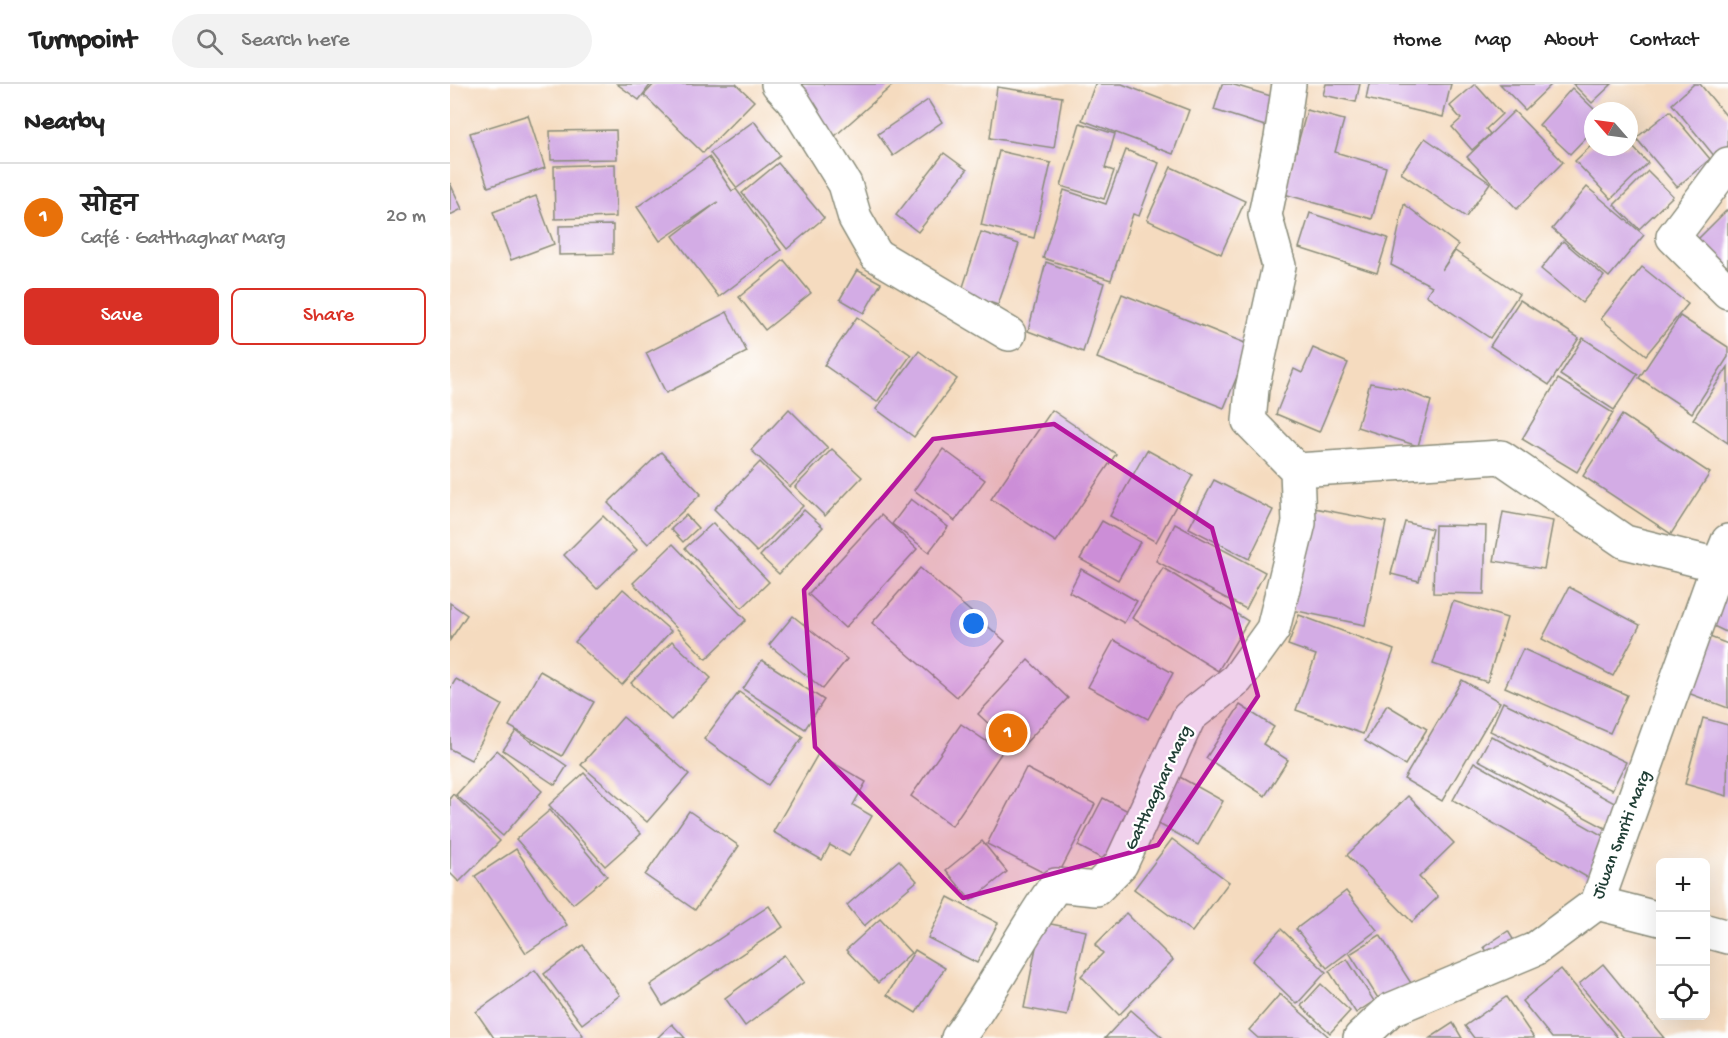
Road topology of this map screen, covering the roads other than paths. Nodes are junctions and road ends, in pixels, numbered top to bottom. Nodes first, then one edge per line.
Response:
1 (778, 84) edge
2 (1289, 84) edge
3 (1728, 164) edge
4 (1728, 292) edge
5 (1009, 333) dead end
6 (1297, 470) junction
7 (1723, 553) edge
8 (1597, 903) junction
9 (1656, 918) edge
10 (1710, 932) edge
11 (1728, 937) edge
12 (958, 1038) edge
13 (1360, 1038) edge

1 - 5 street
2 - 6 street
3 - 4 street
6 - 7 street
6 - 12 street, Gatthaghar Marg
7 - 8 street, Jiwan Smriti Marg
8 - 9 street
8 - 13 street, Jiwan Smriti Marg
10 - 11 street

